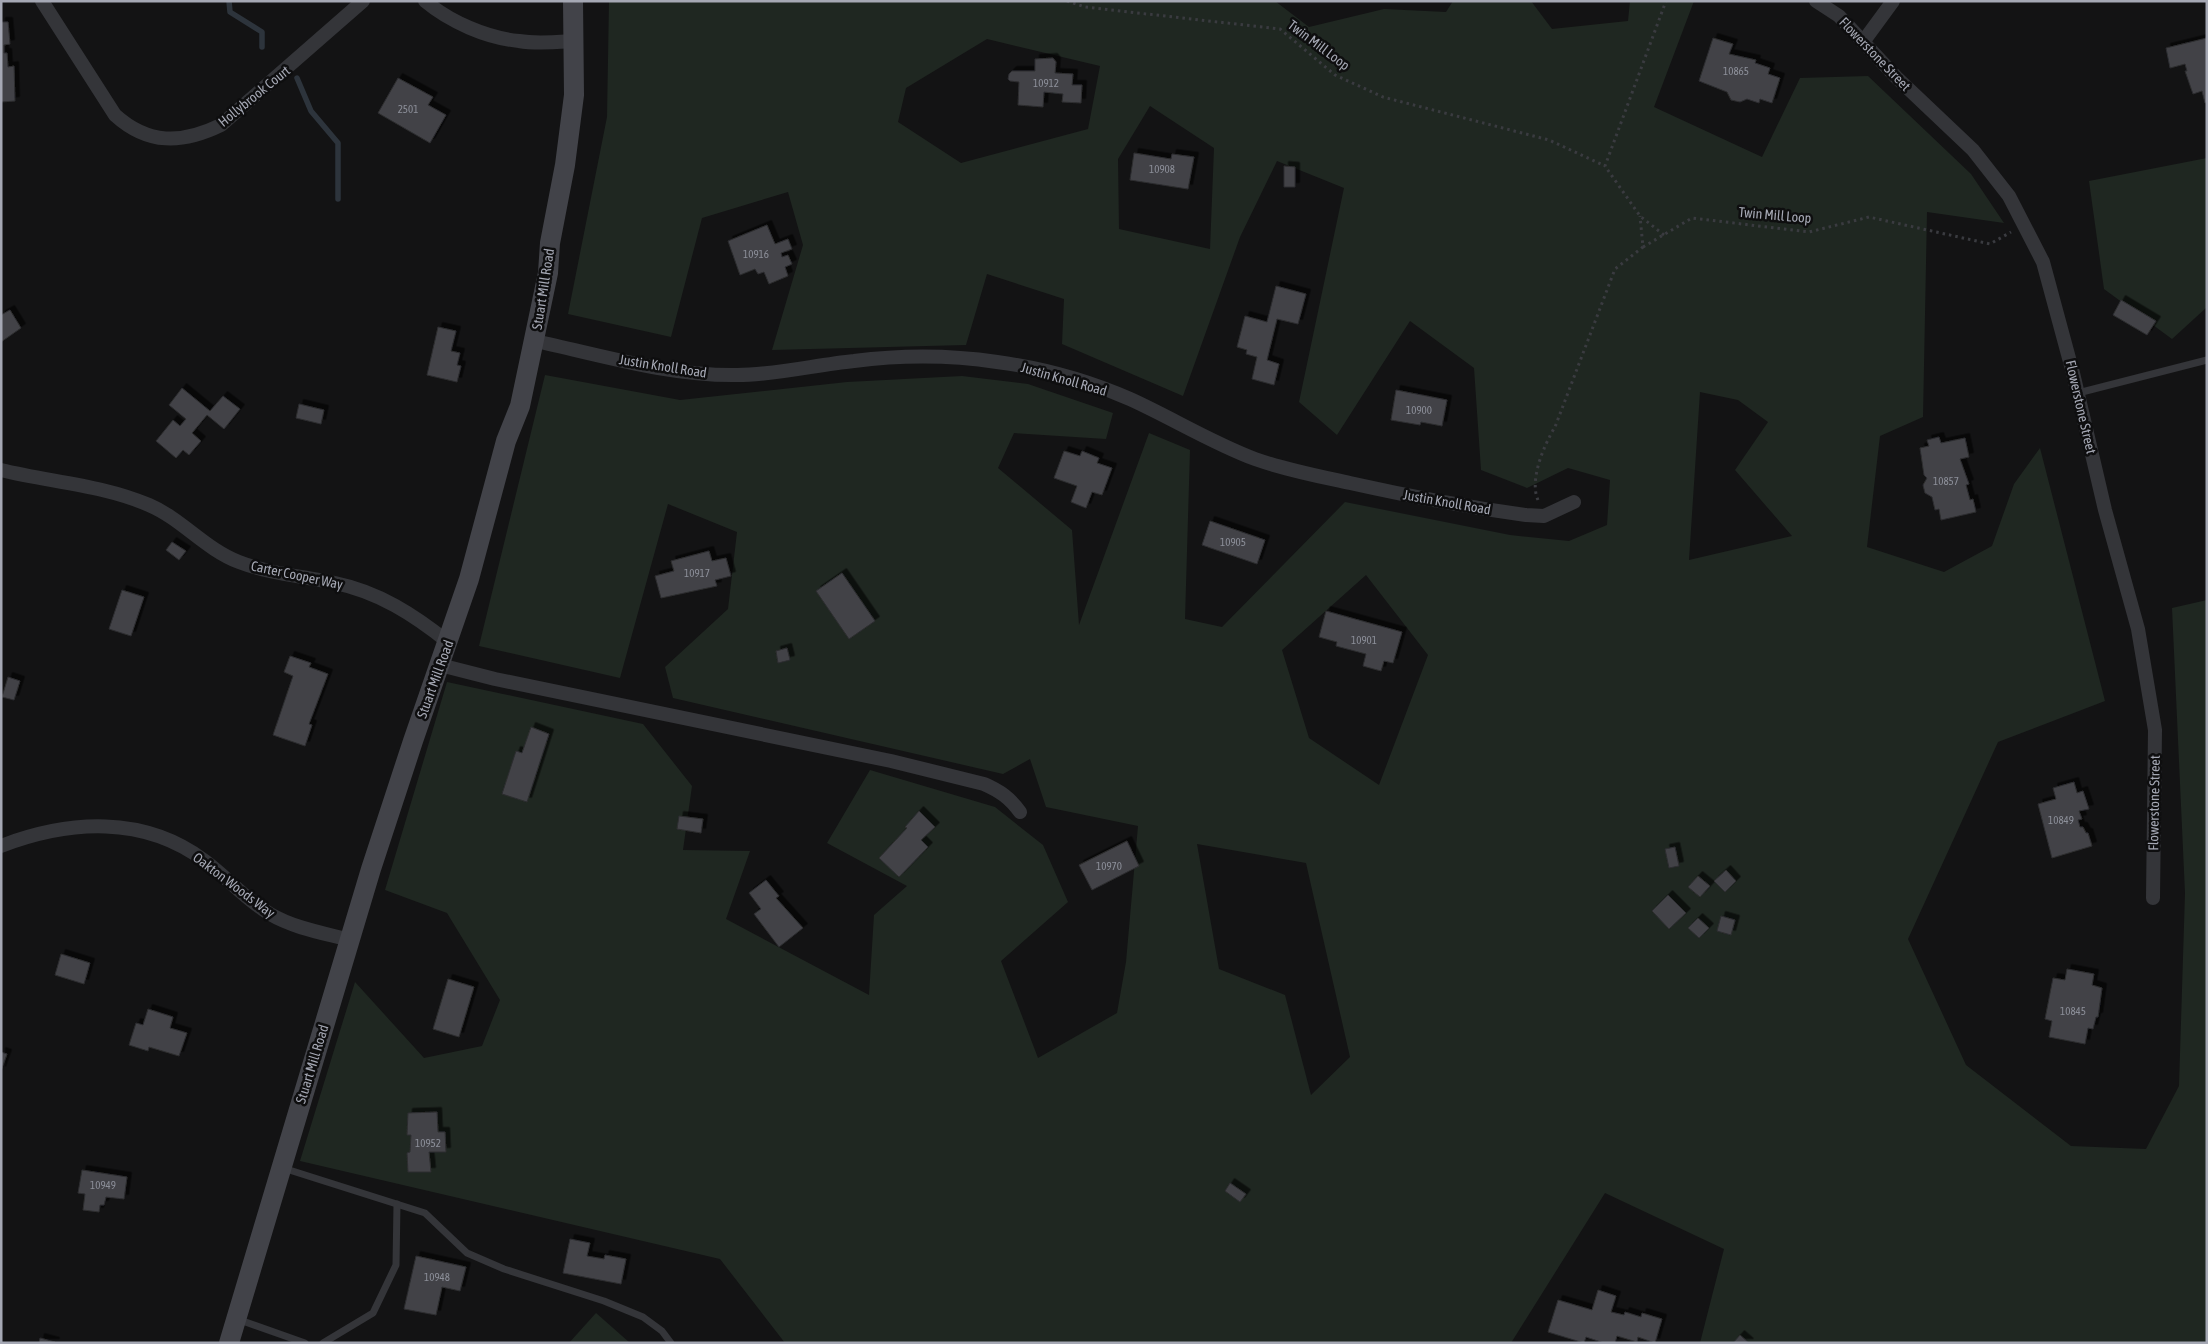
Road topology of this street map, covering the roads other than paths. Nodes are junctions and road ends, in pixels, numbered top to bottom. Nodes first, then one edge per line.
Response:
1 (42, 1) edge
2 (363, 1) edge
3 (425, 1) edge
4 (573, 1) edge
5 (1816, 1) edge
6 (1893, 1) edge
7 (573, 41) junction
8 (1863, 42) junction
9 (535, 341) junction
10 (2207, 360) edge
11 (2078, 393) junction
12 (1, 470) edge
13 (1574, 502) dead end
14 (448, 642) junction
15 (440, 665) junction
16 (1020, 812) dead end
17 (1, 846) edge
18 (2153, 898) dead end
19 (350, 940) junction
20 (281, 1167) junction
21 (397, 1204) junction
22 (236, 1319) junction
23 (229, 1343) edge
24 (305, 1343) edge
25 (323, 1343) edge
26 (671, 1343) edge

1 - 2 street, Hollybrook Court
3 - 7 street
4 - 7 main road, Stuart Mill Road
5 - 8 street, Flowerstone Street
6 - 8 street
7 - 9 main road, Stuart Mill Road
8 - 11 street, Flowerstone Street
9 - 13 street, Justin Knoll Road
9 - 14 main road, Stuart Mill Road
10 - 11 lane
11 - 18 street, Flowerstone Street
12 - 14 street, Carter Cooper Way
14 - 15 main road, Stuart Mill Road
15 - 16 street
15 - 19 main road, Stuart Mill Road
17 - 19 street, Oakton Woods Way
19 - 20 main road, Stuart Mill Road
20 - 21 lane
20 - 22 main road, Stuart Mill Road
21 - 25 lane
21 - 26 lane
22 - 23 main road, Stuart Mill Road
22 - 24 lane

